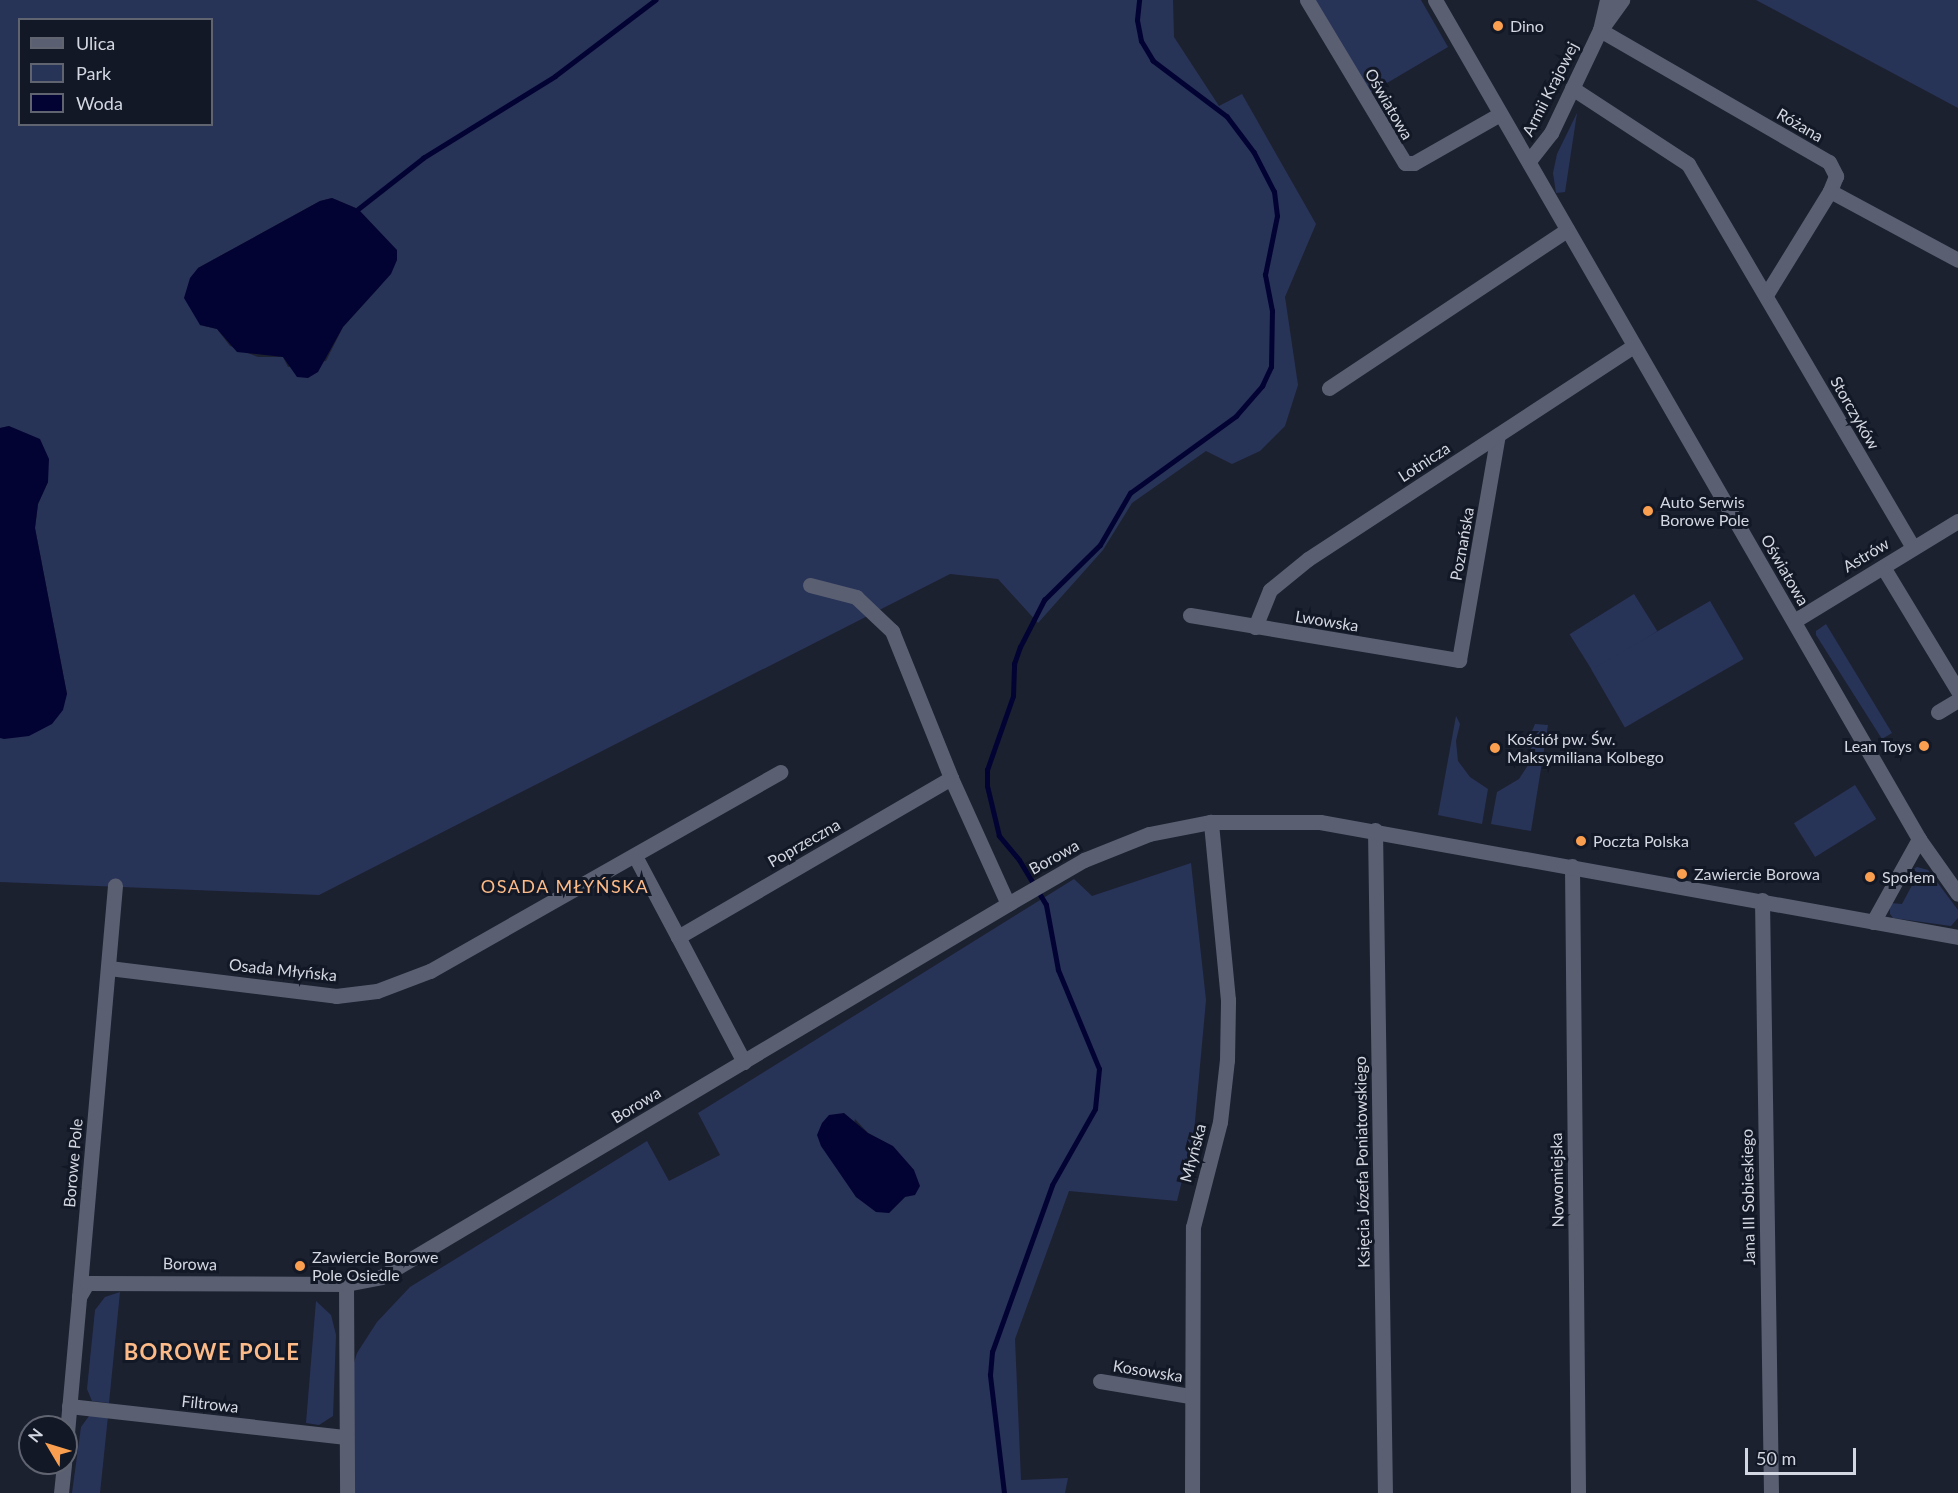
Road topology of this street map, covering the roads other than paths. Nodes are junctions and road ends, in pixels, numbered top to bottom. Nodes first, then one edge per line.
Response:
1 (1307, 0) edge
2 (1435, 0) edge
3 (1607, 0) edge
4 (1622, 0) edge
5 (1600, 30) junction
6 (1572, 88) junction
7 (1500, 114) junction
8 (1529, 161) junction
9 (1830, 191) junction
10 (1567, 230) junction
11 (1958, 260) edge
12 (1766, 295) junction
13 (1634, 346) junction
14 (1329, 388) dead end
15 (1498, 435) junction
16 (1958, 521) edge
17 (1913, 548) junction
18 (1883, 567) junction
19 (810, 585) dead end
20 (1190, 615) dead end
21 (1794, 621) junction
22 (1255, 627) junction
23 (1459, 660) joint
24 (1958, 691) edge
25 (1958, 700) edge
26 (1938, 712) dead end
27 (782, 772) dead end
28 (951, 778) junction
29 (1211, 822) junction
30 (1375, 830) junction
31 (1919, 839) junction
32 (635, 856) junction
33 (1572, 866) junction
34 (1955, 884) edge
35 (115, 886) dead end
36 (1761, 900) junction
37 (1008, 904) junction
38 (1873, 922) junction
39 (678, 937) junction
40 (1958, 937) edge
41 (109, 968) junction
42 (744, 1062) junction
43 (346, 1284) junction
44 (79, 1297) junction
45 (1100, 1382) dead end
46 (1190, 1396) junction
47 (69, 1406) junction
48 (68, 1415) edge
49 (346, 1437) junction
50 (63, 1475) edge
51 (61, 1493) edge
52 (348, 1493) edge
53 (1192, 1493) edge
54 (1385, 1493) edge
55 (1578, 1493) edge
56 (1771, 1493) edge

1 - 7 street, Oświatowa
2 - 7 street, Oświatowa
3 - 5 street, Armii Krajowej
4 - 5 street, Armii Krajowej
5 - 6 street, Armii Krajowej
5 - 9 street, Różana
6 - 8 street, Armii Krajowej
6 - 12 street, Storczyków
7 - 8 street, Oświatowa
8 - 10 street, Oświatowa
9 - 11 street
9 - 12 street
10 - 13 street, Oświatowa
10 - 14 street
12 - 17 street, Storczyków
13 - 15 street, Lotnicza
13 - 21 street, Oświatowa
15 - 22 street, Lotnicza
15 - 23 street, Poznańska
16 - 17 street, Astrów
17 - 18 street, Astrów
18 - 21 street, Astrów
18 - 24 street
19 - 28 street
20 - 22 street, Lwowska
21 - 31 street, Oświatowa
22 - 23 street, Lwowska
25 - 26 street
27 - 32 street, Osada Młyńska
28 - 37 street
28 - 39 street, Poprzeczna
29 - 30 street, Borowa
29 - 37 street, Borowa
29 - 46 street, Młyńska
30 - 33 street, Borowa
30 - 54 street, Księcia Józefa Poniatowskiego
31 - 34 street, Oświatowa
31 - 38 street
32 - 39 street
32 - 41 street, Osada Młyńska
33 - 36 street, Borowa
33 - 55 street, Nowomiejska
35 - 41 street, Borowe Pole
36 - 38 street, Borowa
36 - 56 street, Jana III Sobieskiego
37 - 42 street, Borowa
38 - 40 street, Borowa
39 - 42 street
41 - 44 street, Borowe Pole
42 - 43 street, Borowa
43 - 44 street, Borowa
43 - 49 street
44 - 47 street, Borowe Pole
45 - 46 street, Kosowska
46 - 53 street, Młyńska
47 - 48 street, Borowe Pole
47 - 49 street, Filtrowa
49 - 52 street
50 - 51 street

